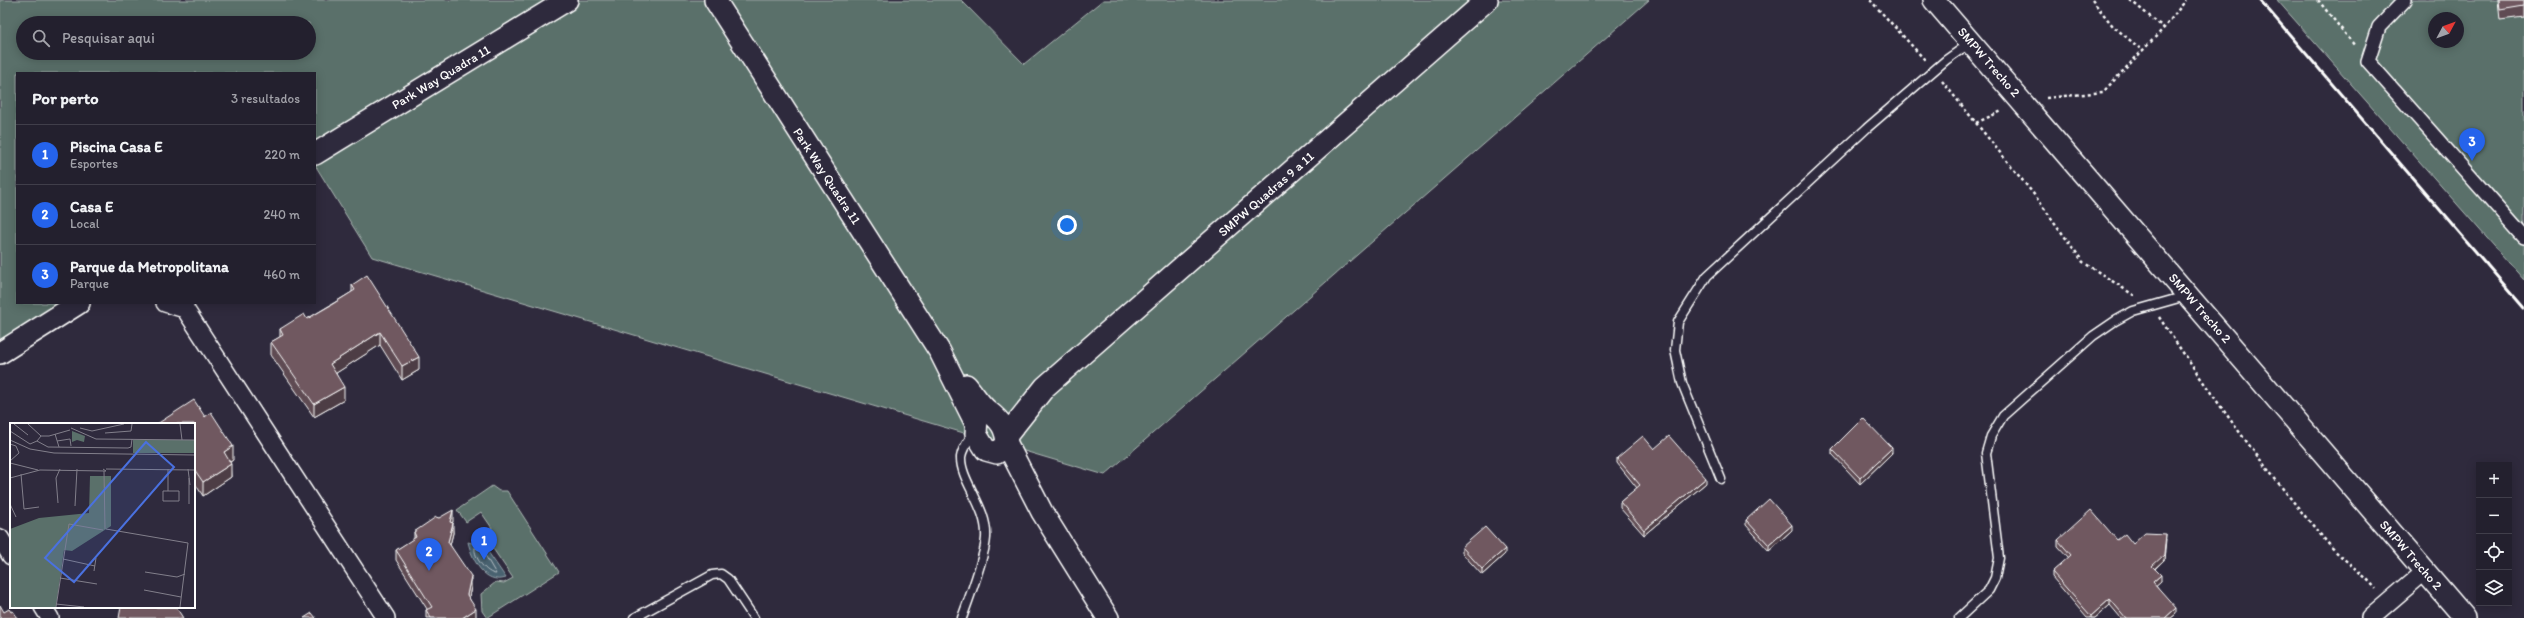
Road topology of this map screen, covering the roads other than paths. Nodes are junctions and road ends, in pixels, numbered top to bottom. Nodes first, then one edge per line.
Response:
1 (567, 0) edge
2 (715, 0) edge
3 (1487, 0) edge
4 (1934, 0) edge
5 (2405, 0) edge
6 (1971, 42) junction
7 (316, 153) edge
8 (2524, 237) edge
9 (2188, 295) junction
10 (77, 304) edge
11 (172, 304) edge
12 (185, 306) edge
13 (0, 353) edge
14 (1045, 387) junction
15 (984, 420) junction
16 (1002, 444) junction
17 (1721, 479) dead end
18 (0, 538) edge
19 (10, 554) edge
20 (2425, 571) junction
21 (44, 608) edge
22 (50, 618) edge
23 (386, 618) edge
24 (634, 618) edge
25 (754, 618) edge
26 (962, 618) edge
27 (1108, 618) edge
28 (1959, 618) edge
29 (2370, 618) edge
30 (2465, 618) edge

1 - 7 street, Park Way Quadra 11
2 - 15 street, Park Way Quadra 11
3 - 14 street, SMPW Quadras 9 a 11
4 - 6 street, SMPW Trecho 2
5 - 8 street
6 - 9 street, SMPW Trecho 2
6 - 17 lane
9 - 20 street, SMPW Trecho 2
9 - 28 lane
10 - 13 street
11 - 12 street
12 - 23 street
14 - 15 street, SMPW Quadras 9 a 11
14 - 16 street, SMPW Quadras 9 a 11
15 - 16 street
15 - 16 street
15 - 26 lane
16 - 27 street
18 - 19 street
20 - 29 street
20 - 30 street, SMPW Trecho 2
21 - 22 street
24 - 25 lane

